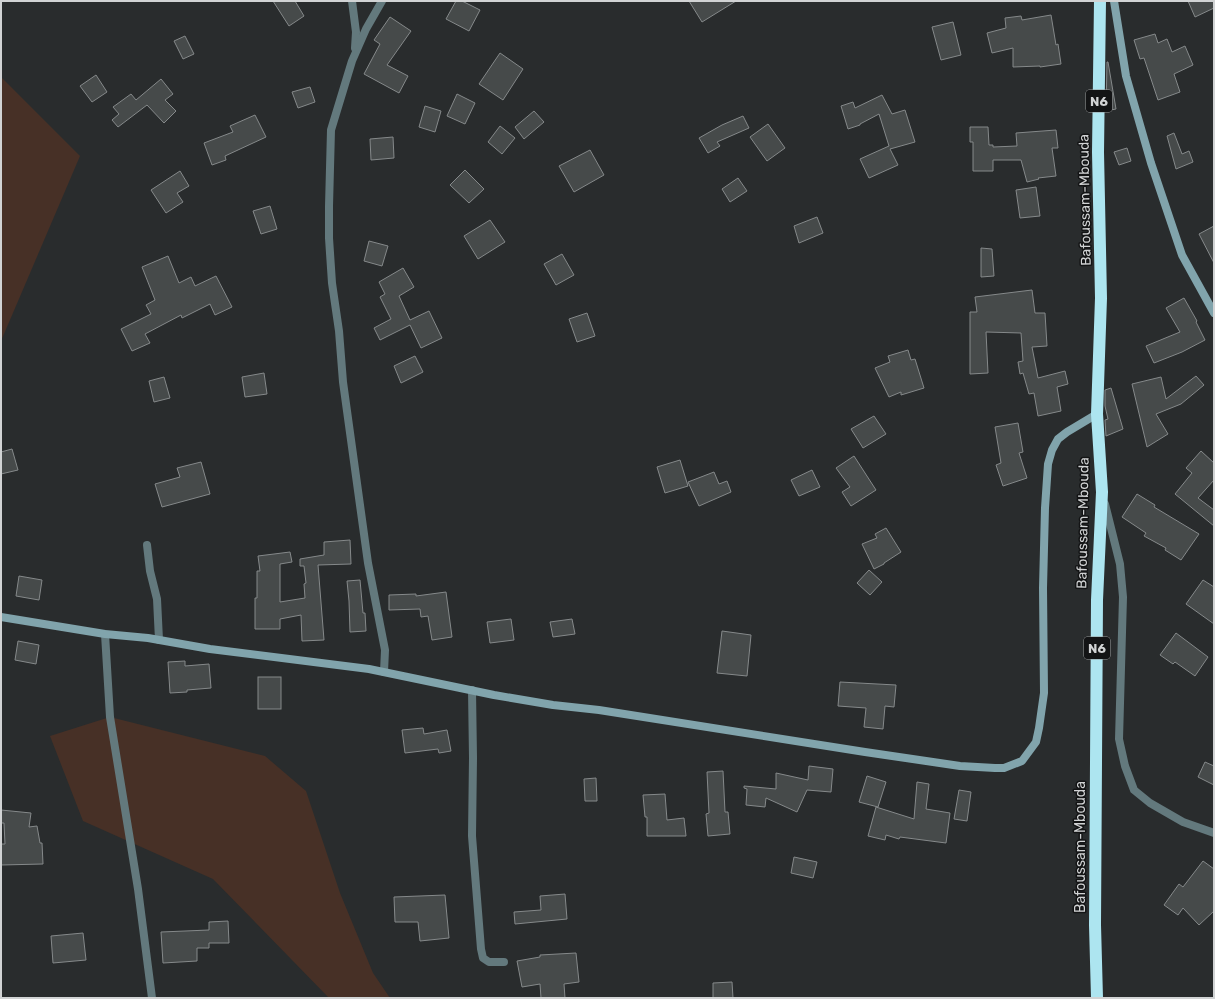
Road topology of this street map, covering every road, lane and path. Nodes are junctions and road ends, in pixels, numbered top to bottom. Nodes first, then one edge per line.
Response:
1 (352, 1) edge
2 (382, 1) edge
3 (1100, 1) edge
4 (1114, 1) edge
5 (354, 55) junction
6 (1214, 313) edge
7 (1097, 414) junction
8 (1102, 492) junction
9 (147, 545) dead end
10 (1, 617) edge
11 (105, 634) junction
12 (159, 640) junction
13 (384, 672) junction
14 (472, 690) junction
15 (1214, 833) edge
16 (504, 962) dead end
17 (152, 998) edge
18 (1097, 998) edge

1 - 5 street
2 - 5 street
3 - 7 highway, Bafoussam-Mbouda / N6
4 - 6 street
5 - 13 street
7 - 8 highway, Bafoussam-Mbouda / N6
7 - 14 street
8 - 15 street
8 - 18 highway, Bafoussam-Mbouda / N6
9 - 12 street
10 - 11 street
11 - 12 street
11 - 17 street
12 - 13 street
13 - 14 street
14 - 16 street

